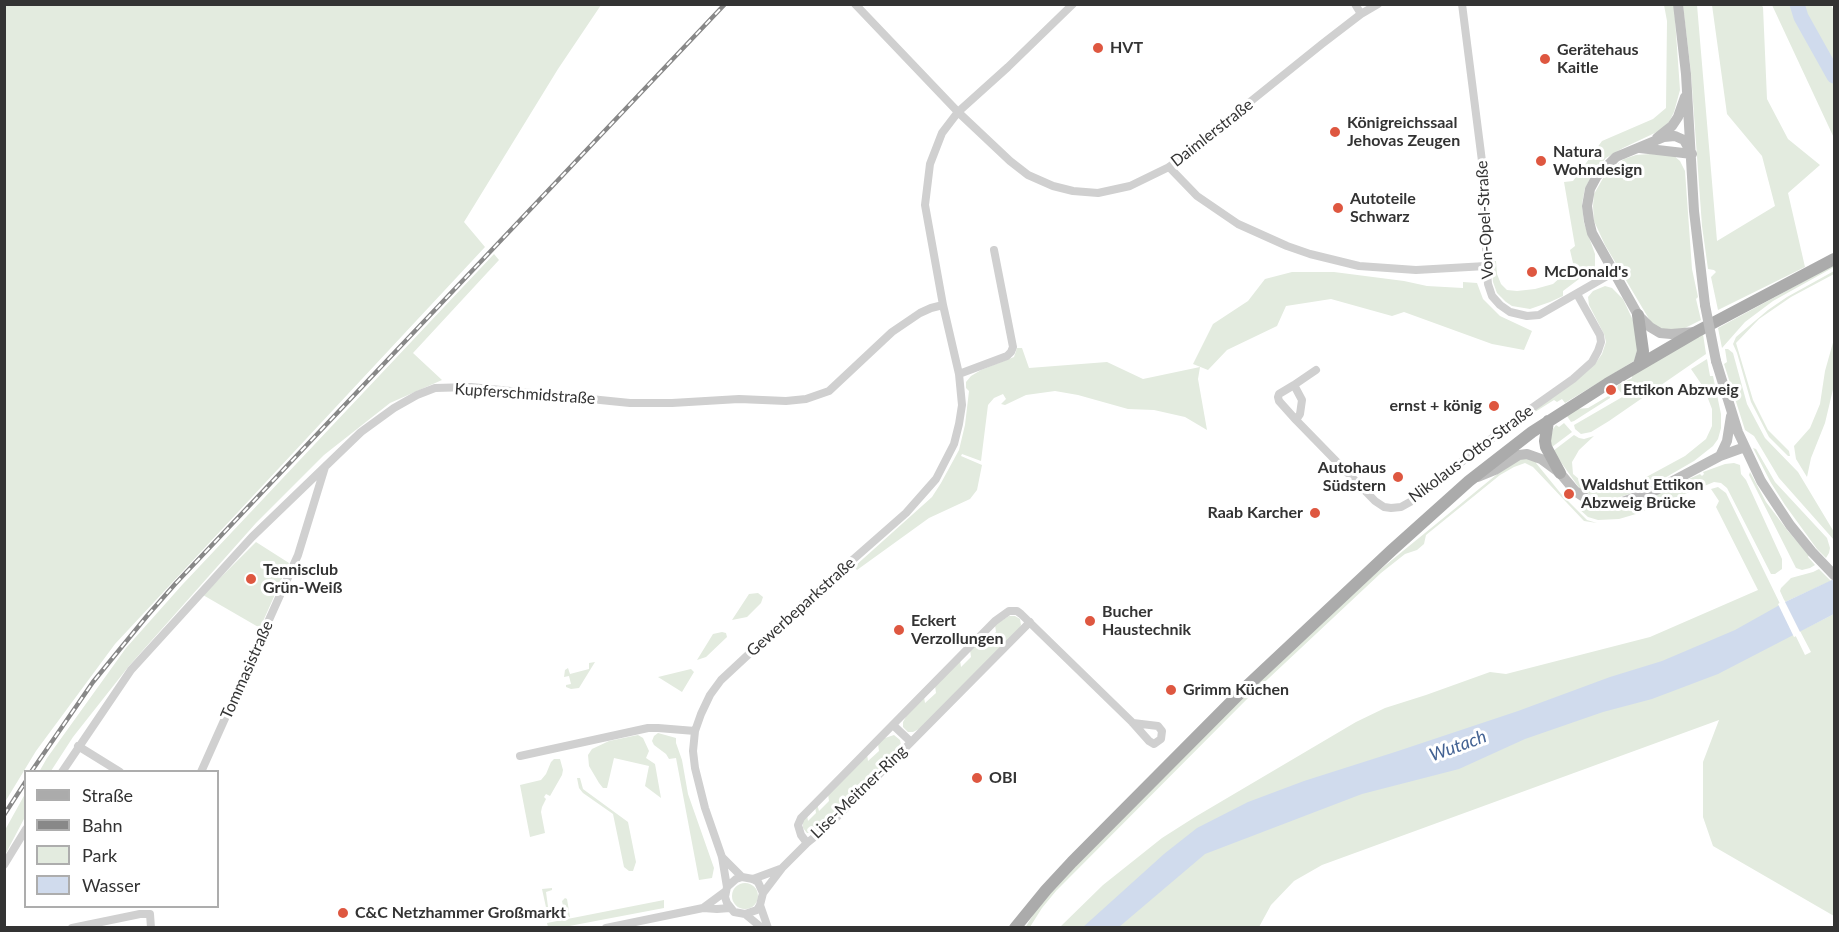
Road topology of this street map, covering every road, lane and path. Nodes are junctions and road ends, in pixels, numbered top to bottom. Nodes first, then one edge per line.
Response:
1 (855, 4) edge
2 (1073, 4) edge
3 (1355, 4) edge
4 (1378, 4) edge
5 (1462, 4) edge
6 (1678, 4) edge
7 (1361, 14) junction
8 (1687, 92) junction
9 (958, 112) junction
10 (1655, 140) junction
11 (1640, 148) junction
12 (1692, 154) junction
13 (1169, 167) junction
14 (994, 250) dead end
15 (1834, 259) edge
16 (1486, 266) junction
17 (1614, 272) junction
18 (1577, 294) junction
19 (943, 305) junction
20 (1638, 315) junction
21 (1696, 332) junction
22 (1639, 365) junction
23 (1316, 370) dead end
24 (959, 374) junction
25 (1294, 385) junction
26 (1731, 412) junction
27 (1558, 415) junction
28 (1296, 420) junction
29 (1744, 447) junction
30 (1720, 456) junction
31 (325, 465) junction
32 (1560, 473) junction
33 (1469, 481) junction
34 (1834, 575) edge
35 (1030, 622) junction
36 (1133, 723) dead end
37 (893, 725) junction
38 (695, 731) junction
39 (910, 742) junction
40 (78, 746) junction
41 (520, 756) dead end
42 (63, 770) edge
43 (118, 770) edge
44 (201, 770) edge
45 (24, 832) edge
46 (807, 843) junction
47 (722, 857) junction
48 (4, 865) edge
49 (782, 868) junction
50 (742, 877) junction
51 (753, 879) junction
52 (727, 889) junction
53 (763, 893) junction
54 (760, 905) junction
55 (703, 908) junction
56 (730, 908) junction
57 (151, 910) edge
58 (746, 914) junction
59 (72, 927) edge
60 (151, 927) edge
61 (606, 927) edge
62 (762, 927) edge
63 (768, 927) edge
64 (1015, 927) edge

1 - 9 street, Daimlerstraße
2 - 9 street
3 - 7 street
4 - 7 street, Daimlerstraße
5 - 16 street, Von-Opel-Straße
6 - 8 main road
7 - 13 street, Daimlerstraße
8 - 10 main road
8 - 12 main road
9 - 13 street, Daimlerstraße
9 - 19 street, Gewerbeparkstraße
10 - 11 main road
10 - 12 main road
11 - 12 main road
11 - 17 main road
12 - 26 main road, bridge
13 - 16 street
14 - 24 street
15 - 21 main road
16 - 18 street, Von-Opel-Straße
17 - 18 street, Von-Opel-Straße
17 - 20 main road
18 - 28 street, Nikolaus-Otto-Straße
19 - 24 street, Gewerbeparkstraße
19 - 31 street, Kupferschmidstraße
20 - 21 main road
20 - 22 main road
21 - 22 main road
22 - 27 main road
23 - 25 street, Nikolaus-Otto-Straße
24 - 38 street, Gewerbeparkstraße
25 - 28 street
25 - 28 street, Nikolaus-Otto-Straße
26 - 29 main road
26 - 30 main road
27 - 32 main road
27 - 33 main road
29 - 30 main road
29 - 34 main road
30 - 32 main road
31 - 40 street, Kupferschmidstraße
31 - 44 street, Tommasistraße
32 - 33 main road
33 - 64 main road
35 - 36 street
35 - 37 street, Lise-Meitner-Ring
35 - 39 street, Lise-Meitner-Ring
37 - 39 street, Lise-Meitner-Ring
37 - 46 street, Lise-Meitner-Ring
38 - 41 street
38 - 47 street, Gewerbeparkstraße
39 - 46 street, Lise-Meitner-Ring
40 - 42 street, Kupferschmidstraße
40 - 43 street
45 - 48 street
46 - 49 street, Lise-Meitner-Ring
47 - 50 street, Gewerbeparkstraße
47 - 52 street, Gewerbeparkstraße
49 - 51 street, Lise-Meitner-Ring
49 - 53 street, Lise-Meitner-Ring
50 - 51 street
50 - 52 street
51 - 53 street
52 - 55 street
52 - 56 street, Gewerbeparkstraße
53 - 54 street
54 - 58 street
54 - 63 street
55 - 56 street
55 - 61 street
56 - 58 street
57 - 59 street
57 - 60 street
58 - 62 street

